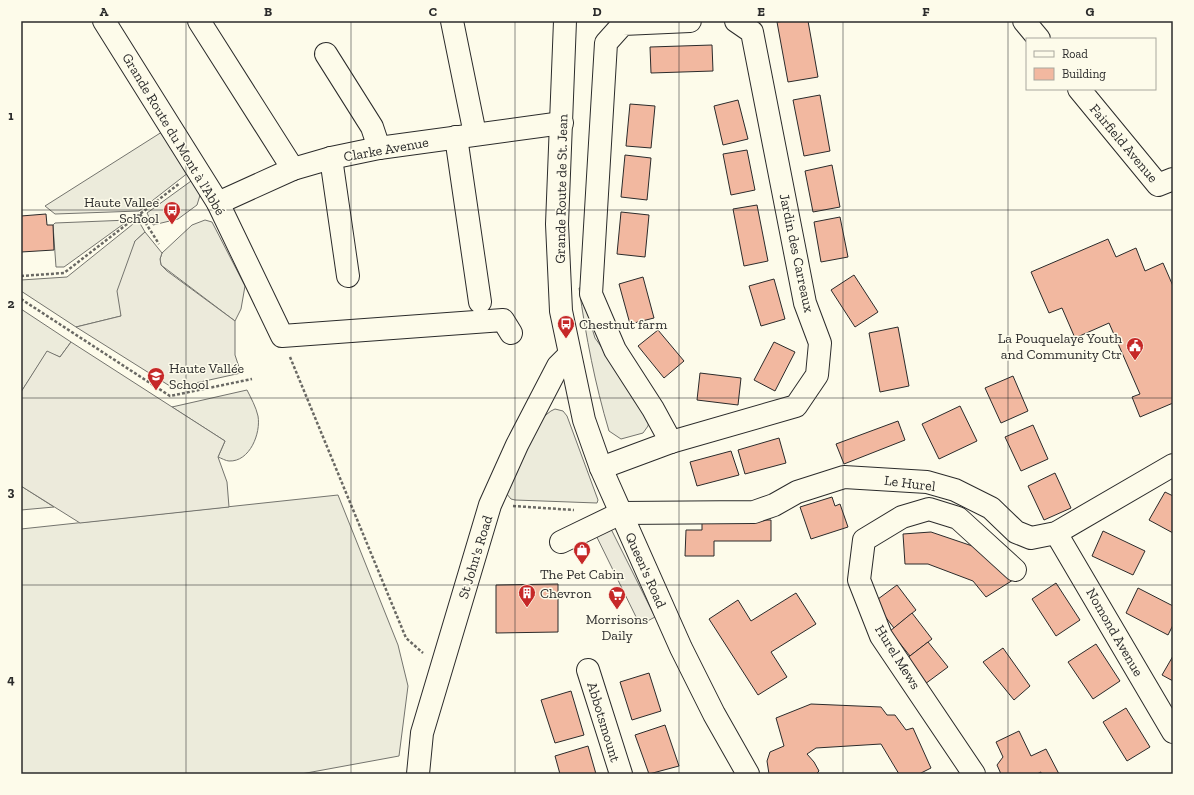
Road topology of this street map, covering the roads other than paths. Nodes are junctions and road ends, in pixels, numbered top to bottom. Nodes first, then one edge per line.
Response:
1 (104, 21) edge
2 (199, 21) edge
3 (452, 21) edge
4 (565, 21) edge
5 (690, 21) edge
6 (736, 21) edge
7 (1024, 21) edge
8 (1038, 38) edge
9 (326, 54) dead end
10 (1080, 90) edge
11 (562, 123) junction
12 (465, 136) junction
13 (379, 148) junction
14 (332, 158) junction
15 (293, 169) junction
16 (1173, 179) edge
17 (218, 203) junction
18 (348, 276) dead end
19 (480, 302) dead end
20 (511, 333) dead end
21 (569, 355) junction
22 (671, 442) junction
23 (1173, 465) edge
24 (601, 468) junction
25 (620, 513) junction
26 (1056, 533) junction
27 (561, 542) dead end
28 (1015, 570) dead end
29 (588, 670) dead end
30 (1173, 732) edge
31 (418, 774) edge
32 (620, 774) edge
33 (748, 774) edge
34 (974, 774) edge

1 - 17 street, Grande Route du Mont à l'Abbé
2 - 15 street
3 - 12 street
4 - 11 street, Grande Route de St. Jean
5 - 22 street
6 - 22 street, Jardin des Carreaux
7 - 8 street
9 - 13 street
10 - 16 street, Fairfield Avenue
11 - 12 street, Clarke Avenue
11 - 21 street, Grande Route de St. Jean
12 - 13 street, Clarke Avenue
12 - 19 street
13 - 14 street, Clarke Avenue
14 - 15 street, Clarke Avenue
14 - 18 street
15 - 17 street, Clarke Avenue
17 - 20 street, Grande Route du Mont à l'Abbé
21 - 24 street, Queen's Road
21 - 31 street, St John's Road
22 - 24 street, Jardin des Carreaux
23 - 26 street, Le Hurel
24 - 25 street, Queen's Road
25 - 26 street, Le Hurel
25 - 27 street
25 - 33 street, Queen's Road
26 - 30 street, Nomond Avenue
28 - 34 street, Hurel Mews
29 - 32 street, Abbotsmount

